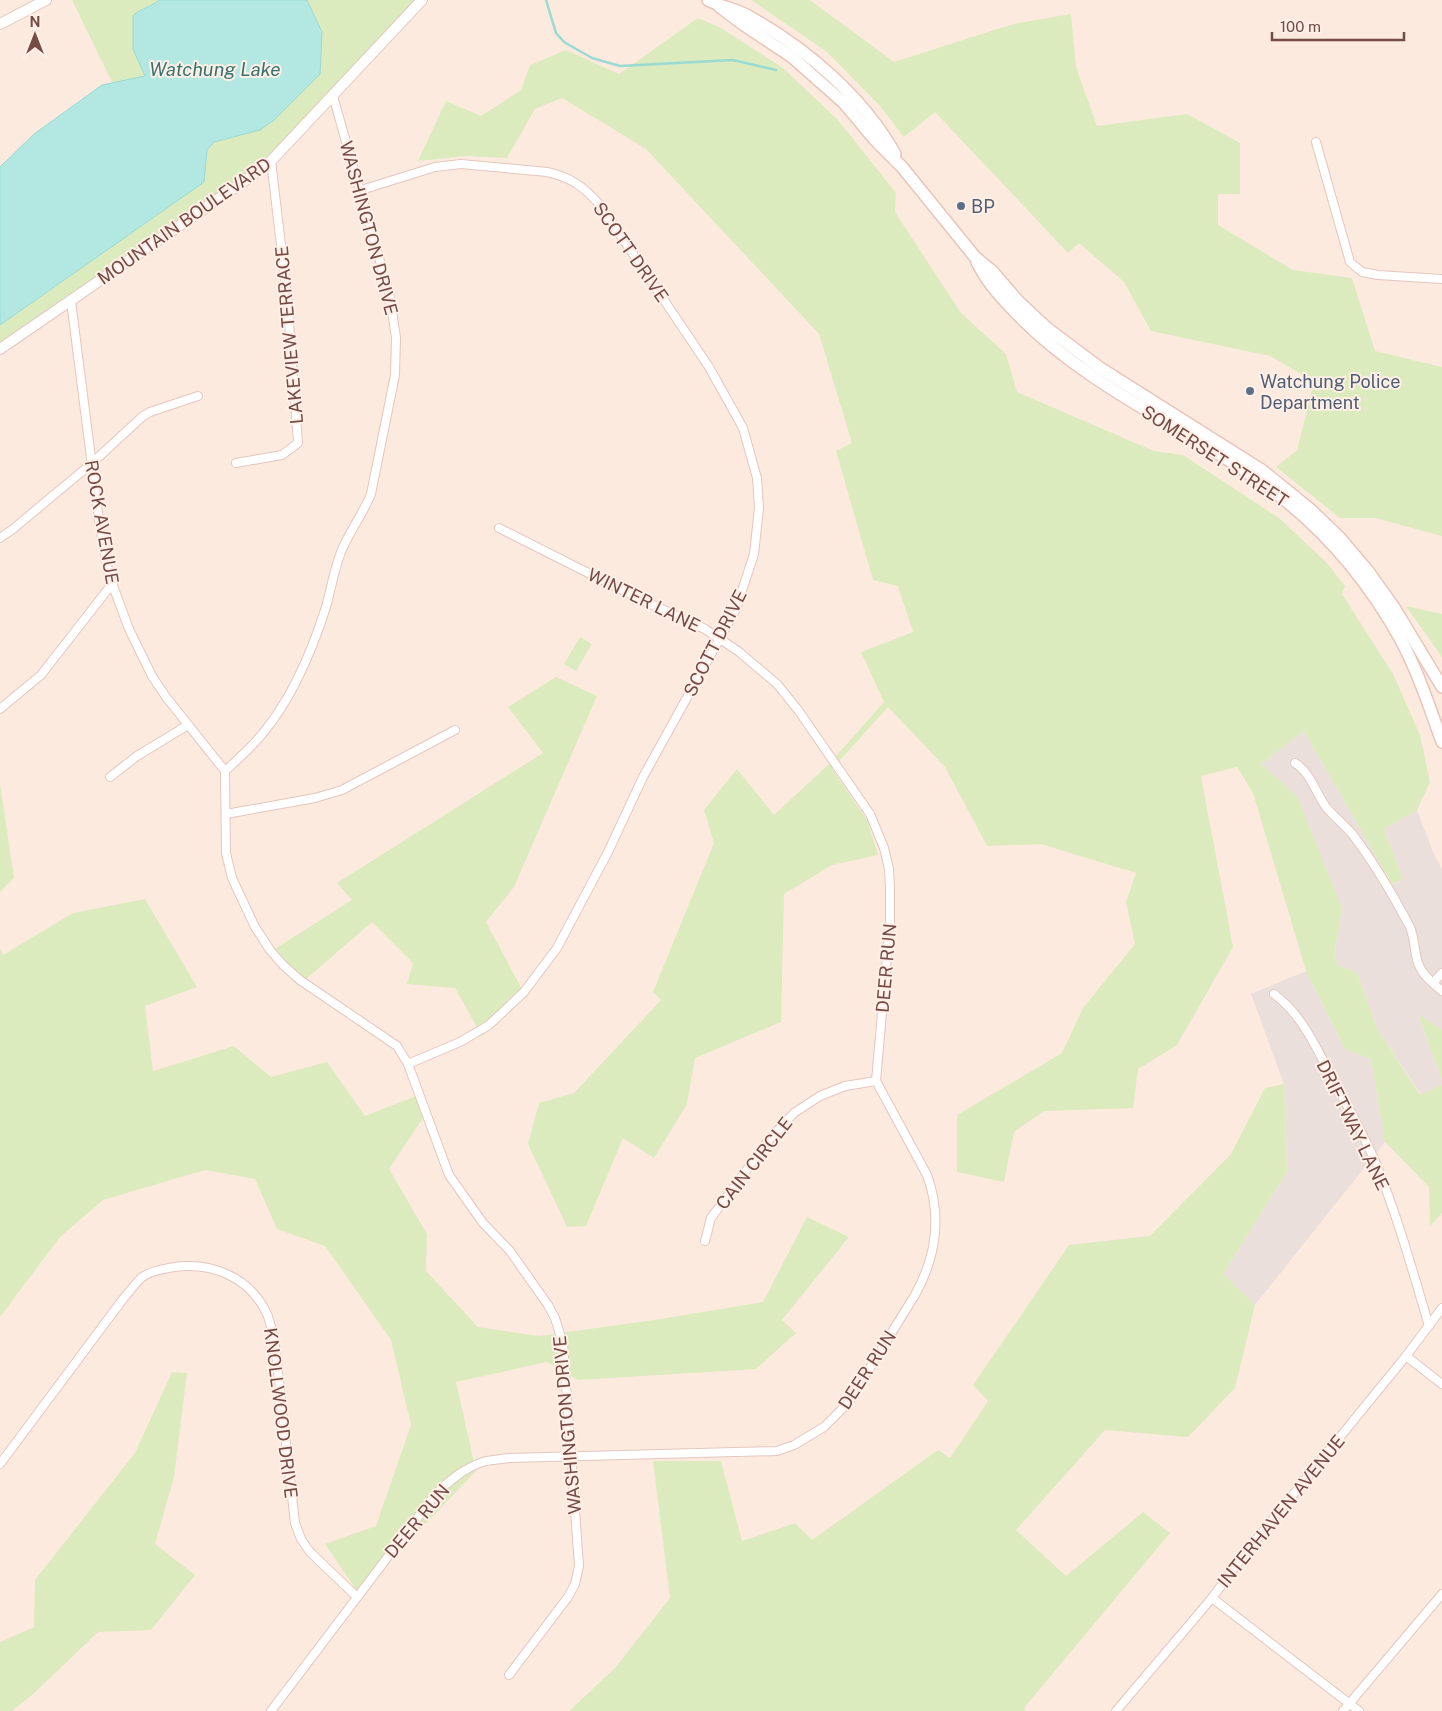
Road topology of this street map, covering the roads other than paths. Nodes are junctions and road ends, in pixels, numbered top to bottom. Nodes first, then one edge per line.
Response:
1 (46, 0) edge
2 (422, 0) edge
3 (428, 0) edge
4 (708, 0) edge
5 (414, 10) junction
6 (0, 24) edge
7 (334, 96) junction
8 (1316, 142) dead end
9 (271, 161) junction
10 (361, 190) junction
11 (975, 257) junction
12 (1442, 279) edge
13 (70, 300) junction
14 (0, 349) edge
15 (198, 396) dead end
16 (236, 463) dead end
17 (91, 464) junction
18 (499, 528) dead end
19 (0, 538) edge
20 (112, 584) junction
21 (720, 638) junction
22 (1442, 687) edge
23 (0, 709) edge
24 (188, 725) junction
25 (455, 730) dead end
26 (814, 734) joint
27 (1442, 742) edge
28 (1296, 763) dead end
29 (225, 771) junction
30 (110, 777) dead end
31 (226, 814) junction
32 (1442, 973) edge
33 (1433, 983) junction
34 (1442, 991) edge
35 (1274, 994) dead end
36 (408, 1064) junction
37 (876, 1081) junction
38 (705, 1241) dead end
39 (1442, 1308) edge
40 (1429, 1326) junction
41 (1406, 1356) junction
42 (1442, 1384) edge
43 (571, 1456) junction
44 (0, 1464) edge
45 (1442, 1594) edge
46 (357, 1597) junction
47 (1212, 1598) junction
48 (509, 1675) dead end
49 (1349, 1702) junction
50 (270, 1711) edge
51 (1116, 1711) edge
52 (1343, 1711) edge
53 (1359, 1711) edge

1 - 6 street
2 - 5 street, MOUNTAIN BOULEVARD
3 - 5 street, MOUNTAIN BOULEVARD
4 - 11 main road, SOMERSET STREET
5 - 7 street, MOUNTAIN BOULEVARD
7 - 9 street, MOUNTAIN BOULEVARD
7 - 10 street, WASHINGTON DRIVE
8 - 12 street
9 - 13 street, MOUNTAIN BOULEVARD
9 - 16 street, LAKEVIEW TERRACE
10 - 21 street, SCOTT DRIVE
10 - 29 street, WASHINGTON DRIVE
11 - 22 main road, SOMERSET STREET
11 - 27 main road, SOMERSET STREET
13 - 14 street, MOUNTAIN BOULEVARD
13 - 17 street, ROCK AVENUE
15 - 17 street
17 - 19 street
17 - 20 street, ROCK AVENUE
18 - 21 street, WINTER LANE
20 - 23 street
20 - 24 street, ROCK AVENUE
21 - 26 street, WINTER LANE
21 - 36 street, SCOTT DRIVE
24 - 29 street, ROCK AVENUE
24 - 30 street
25 - 31 street
26 - 37 street, DEER RUN
28 - 33 street
29 - 31 street, WASHINGTON DRIVE
31 - 36 street, WASHINGTON DRIVE
32 - 33 street
33 - 34 street
35 - 40 street, DRIFTWAY LANE
36 - 43 street, WASHINGTON DRIVE
37 - 38 street, CAIN CIRCLE
37 - 43 street, DEER RUN
39 - 40 street, INTERHAVEN AVENUE
40 - 41 street, INTERHAVEN AVENUE
41 - 42 street
41 - 47 street, INTERHAVEN AVENUE
43 - 46 street, DEER RUN
43 - 48 street, WASHINGTON DRIVE
44 - 46 street, KNOLLWOOD DRIVE
45 - 49 street
46 - 50 street, DEER RUN
47 - 49 street
47 - 51 street, INTERHAVEN AVENUE
49 - 52 street
49 - 53 street

